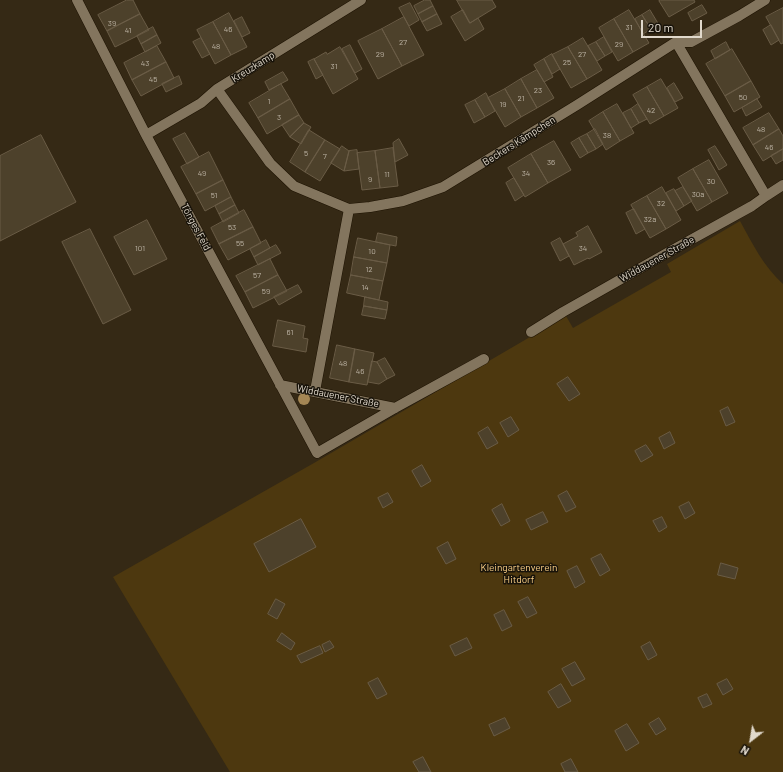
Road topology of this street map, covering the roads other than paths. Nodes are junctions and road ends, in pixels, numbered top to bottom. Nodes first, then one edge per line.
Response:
1 (77, 0) edge
2 (361, 0) edge
3 (765, 0) edge
4 (676, 42) junction
5 (217, 88) junction
6 (146, 135) junction
7 (783, 186) edge
8 (766, 196) junction
9 (348, 209) junction
10 (531, 332) dead end
11 (484, 359) dead end
12 (280, 384) junction
13 (315, 391) junction
14 (396, 408) junction
15 (317, 453) joint

1 - 6 street, Tönges Feld
2 - 5 street, Kreuzkamp
3 - 4 street, Beckers Kämpchen
4 - 8 street
4 - 9 street, Beckers Kämpchen
5 - 6 street, Kreuzkamp
5 - 9 street, Beckers Kämpchen
6 - 12 street, Tönges Feld
7 - 8 street, Widdauener Straße
8 - 10 street, Widdauener Straße
9 - 13 street
11 - 14 street, Widdauener Straße
12 - 13 street, Widdauener Straße
12 - 15 street, Tönges Feld
13 - 14 street, Widdauener Straße
14 - 15 street, Widdauener Straße

